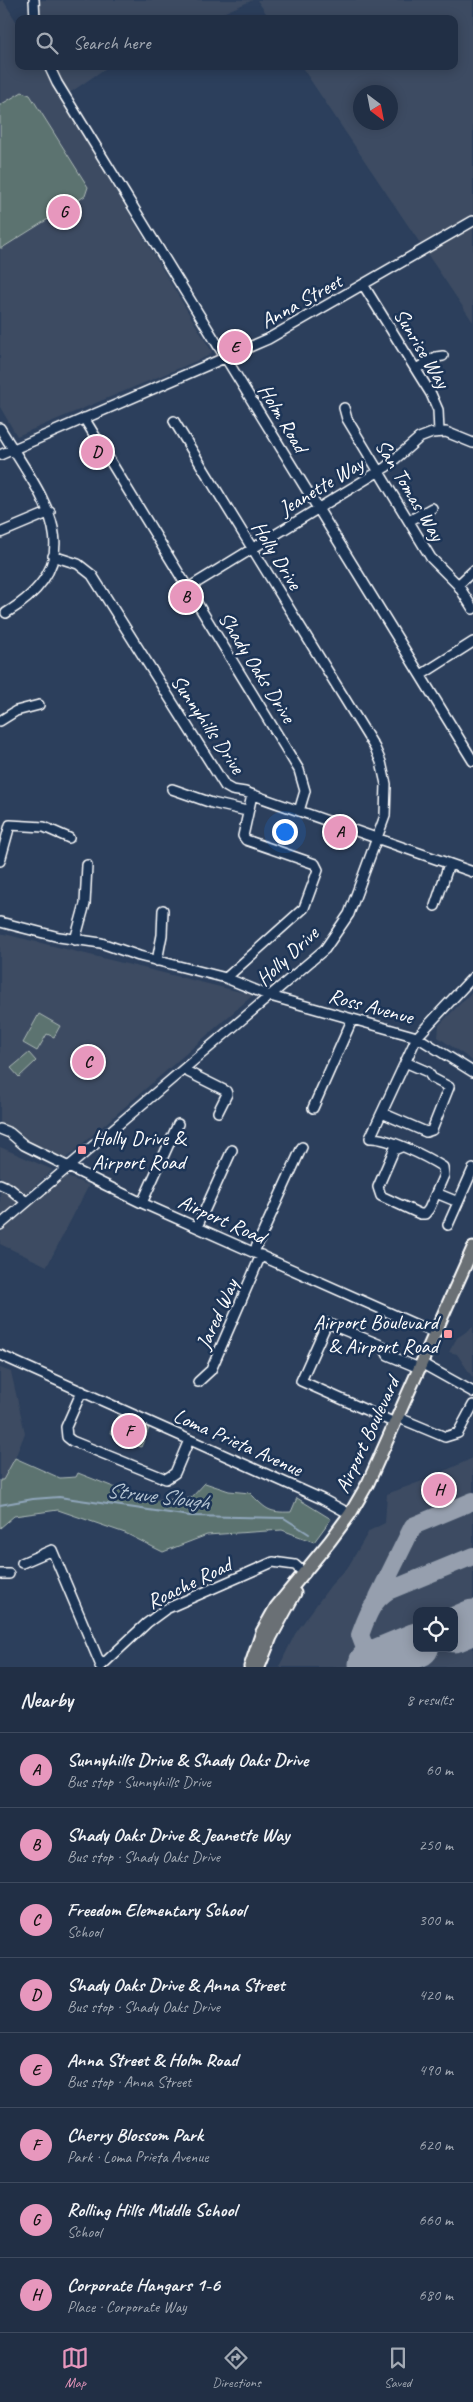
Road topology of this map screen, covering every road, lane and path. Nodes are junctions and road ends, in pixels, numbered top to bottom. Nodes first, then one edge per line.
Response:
1 (34, 0) edge
2 (35, 15) edge
3 (50, 70) edge
4 (473, 221) edge
5 (364, 286) junction
6 (443, 356) dead end
7 (226, 358) junction
8 (416, 369) junction
9 (344, 408) dead end
10 (84, 418) junction
11 (174, 421) dead end
12 (0, 428) edge
13 (439, 432) junction
14 (473, 444) edge
15 (13, 450) junction
16 (0, 455) edge
17 (378, 472) junction
18 (318, 508) junction
19 (432, 508) dead end
20 (50, 512) junction
21 (409, 522) junction
22 (0, 533) edge
23 (253, 548) junction
24 (53, 556) junction
25 (473, 571) edge
26 (458, 585) junction
27 (188, 588) junction
28 (473, 609) edge
29 (6, 613) dead end
30 (473, 642) edge
31 (421, 675) junction
32 (39, 704) dead end
33 (0, 721) edge
34 (473, 761) edge
35 (172, 789) dead end
36 (252, 795) junction
37 (247, 811) junction
38 (299, 811) junction
39 (69, 838) dead end
40 (378, 839) junction
41 (0, 861) edge
42 (87, 864) dead end
43 (449, 864) junction
44 (473, 872) edge
45 (435, 906) dead end
46 (163, 910) dead end
47 (0, 922) edge
48 (75, 940) junction
49 (156, 960) junction
50 (473, 977) edge
51 (226, 978) junction
52 (270, 996) junction
53 (352, 1020) junction
54 (417, 1037) junction
55 (404, 1062) junction
56 (184, 1070) junction
57 (473, 1072) edge
58 (313, 1108) dead end
59 (218, 1112) dead end
60 (382, 1113) junction
61 (178, 1124) dead end
62 (0, 1129) edge
63 (302, 1147) dead end
64 (401, 1147) junction
65 (232, 1150) dead end
66 (69, 1167) junction
67 (472, 1172) edge
68 (0, 1184) edge
69 (436, 1193) junction
70 (26, 1202) junction
71 (458, 1202) junction
72 (142, 1203) junction
73 (0, 1225) edge
74 (448, 1226) dead end
75 (197, 1227) junction
76 (473, 1248) edge
77 (257, 1254) junction
78 (435, 1333) junction
79 (0, 1355) edge
80 (420, 1366) junction
81 (198, 1382) dead end
82 (82, 1391) junction
83 (473, 1392) edge
84 (473, 1405) edge
85 (396, 1420) junction
86 (189, 1440) junction
87 (350, 1514) junction
88 (22, 1563) dead end
89 (305, 1574) junction
90 (100, 1667) edge
91 (250, 1667) edge
92 (259, 1667) edge

1 - 2 street
3 - 7 street, Holm Road
4 - 5 street, Anna Street
5 - 7 street, Anna Street
5 - 8 street, Sunrise Way
6 - 8 street
7 - 10 street, Anna Street
7 - 18 street, Holm Road
8 - 13 street, Sunrise Way
9 - 17 street, San Tomas Way
10 - 15 street, Anna Street
10 - 27 street, Shady Oaks Drive
11 - 23 street, Holly Drive
12 - 15 street
13 - 14 street
13 - 17 street, Jeanette Way
15 - 16 street, Anna Street
15 - 20 street
17 - 18 street, Jeanette Way
17 - 21 street, San Tomas Way
18 - 23 street, Jeanette Way
18 - 31 street, Holm Road
19 - 21 street
20 - 22 street
20 - 24 street
21 - 26 street, San Tomas Way
23 - 27 street, Jeanette Way
23 - 40 street, Holly Drive
24 - 29 street
24 - 36 street, Sunnyhills Drive
25 - 26 street
26 - 28 street, San Tomas Way
27 - 38 street, Shady Oaks Drive
30 - 31 street
31 - 34 street, Holm Road
32 - 33 street
35 - 37 street
36 - 37 street
36 - 38 street, Sunnyhills Drive
37 - 51 street
38 - 40 street, Sunnyhills Drive
39 - 41 street
40 - 43 street, Sunnyhills Drive
40 - 52 street, Holly Drive
42 - 48 street
43 - 44 street, Sunnyhills Drive
43 - 45 street
46 - 49 street
47 - 48 street
48 - 49 street
49 - 51 street
50 - 54 street
51 - 52 street, Ross Avenue
52 - 53 street, Ross Avenue
52 - 56 street, Holly Drive
53 - 54 street, Ross Avenue
53 - 58 street
54 - 55 street
54 - 57 street, Ross Avenue
55 - 60 street
55 - 60 street
56 - 59 street
56 - 66 street, Holly Drive
60 - 64 street
61 - 72 street
62 - 66 street, Airport Road
63 - 77 street, Jared Way
64 - 69 street
64 - 69 street
65 - 75 street
66 - 70 street, Holly Drive
66 - 72 street, Airport Road
67 - 71 street
68 - 70 street
69 - 71 street
70 - 73 street, Holly Drive
71 - 74 street
72 - 75 street, Airport Road
75 - 77 street, Airport Road
76 - 78 main road, Airport Boulevard
77 - 78 street, Airport Road
77 - 81 street, Jared Way
78 - 80 main road, Airport Boulevard
79 - 82 street, Loma Prieta Avenue
80 - 83 street
80 - 85 main road, Airport Boulevard
80 - 85 street
82 - 86 street, Loma Prieta Avenue
82 - 86 street
84 - 85 street
85 - 87 main road, Airport Boulevard
86 - 87 street, Loma Prieta Avenue
87 - 89 main road, Airport Boulevard
88 - 90 street
89 - 90 street, Roache Road
89 - 91 main road, Airport Boulevard
89 - 92 main road, Airport Boulevard

